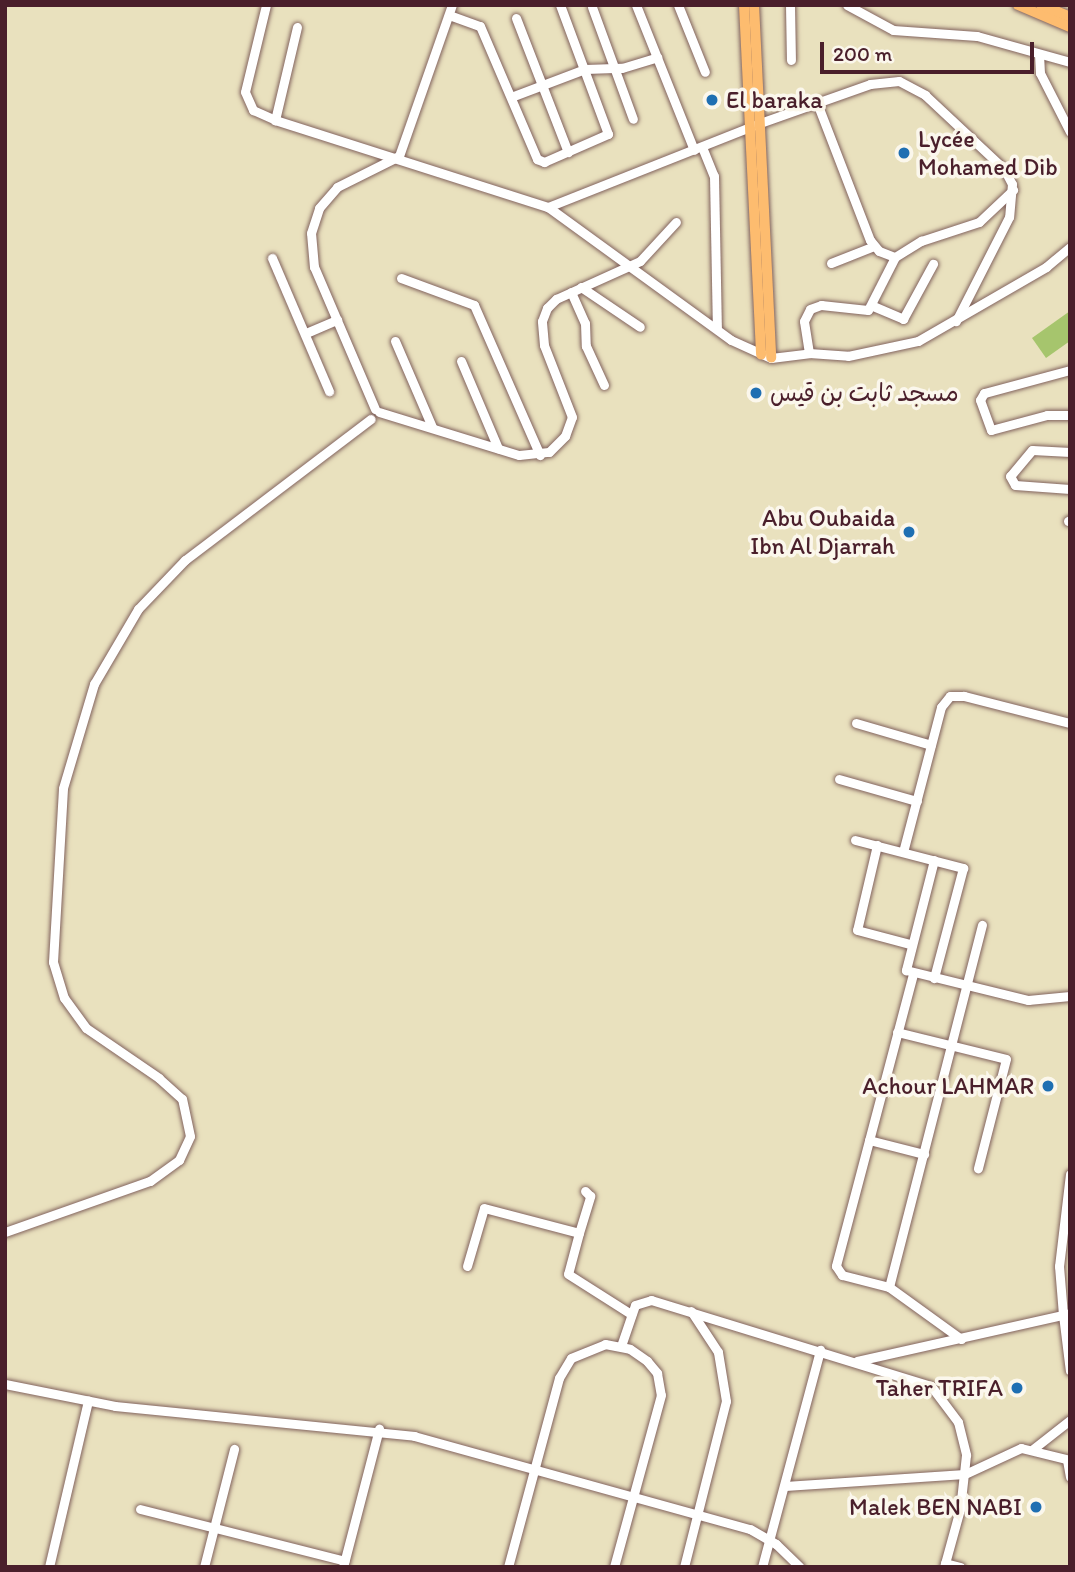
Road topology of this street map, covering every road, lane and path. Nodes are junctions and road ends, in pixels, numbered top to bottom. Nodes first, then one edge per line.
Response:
1 (266, 5) edge
2 (560, 5) edge
3 (636, 5) edge
4 (678, 5) edge
5 (744, 5) edge
6 (754, 5) edge
7 (790, 5) edge
8 (847, 5) edge
9 (1018, 5) edge
10 (1041, 5) edge
11 (592, 7) dead end
12 (450, 10) edge
13 (1070, 17) edge
14 (516, 18) dead end
15 (297, 27) dead end
16 (1070, 27) edge
17 (1039, 54) junction
18 (657, 57) junction
19 (791, 60) dead end
20 (1070, 62) edge
21 (585, 69) junction
22 (615, 69) junction
23 (705, 72) dead end
24 (542, 85) junction
25 (512, 97) junction
26 (817, 103) junction
27 (633, 119) dead end
28 (275, 120) junction
29 (760, 123) junction
30 (748, 129) junction
31 (1070, 132) edge
32 (698, 149) junction
33 (568, 152) junction
34 (399, 156) junction
35 (1013, 190) junction
36 (548, 207) junction
37 (676, 222) dead end
38 (874, 246) junction
39 (1070, 247) edge
40 (895, 257) junction
41 (272, 258) dead end
42 (831, 263) dead end
43 (933, 264) dead end
44 (630, 267) junction
45 (401, 278) dead end
46 (581, 287) junction
47 (571, 292) junction
48 (963, 302) junction
49 (873, 306) junction
50 (976, 310) junction
51 (337, 320) junction
52 (956, 321) junction
53 (640, 327) dead end
54 (717, 328) junction
55 (306, 333) junction
56 (395, 341) dead end
57 (808, 353) junction
58 (766, 356) junction
59 (461, 361) dead end
60 (1070, 370) edge
61 (604, 385) dead end
62 (329, 391) dead end
63 (377, 410) junction
64 (1070, 415) edge
65 (432, 427) junction
66 (498, 449) junction
67 (1070, 452) edge
68 (540, 455) junction
69 (1070, 489) edge
70 (856, 723) dead end
71 (1070, 723) edge
72 (931, 745) junction
73 (839, 779) dead end
74 (917, 801) junction
75 (855, 840) dead end
76 (877, 845) junction
77 (903, 852) junction
78 (934, 860) junction
79 (982, 925) dead end
80 (910, 944) junction
81 (913, 974) junction
82 (934, 978) junction
83 (967, 986) junction
84 (1070, 996) edge
85 (897, 1032) junction
86 (952, 1045) junction
87 (869, 1140) junction
88 (924, 1154) junction
89 (978, 1168) dead end
90 (1070, 1174) edge
91 (585, 1191) dead end
92 (5, 1232) edge
93 (579, 1233) junction
94 (467, 1266) dead end
95 (568, 1274) junction
96 (564, 1286) dead end
97 (889, 1287) junction
98 (691, 1311) junction
99 (631, 1314) junction
100 (1066, 1314) edge
101 (961, 1339) junction
102 (621, 1346) junction
103 (820, 1350) junction
104 (856, 1361) junction
105 (1070, 1371) edge
106 (5, 1384) edge
107 (89, 1401) junction
108 (1070, 1420) edge
109 (379, 1429) junction
110 (234, 1449) dead end
111 (1033, 1450) junction
112 (1068, 1460) edge
113 (533, 1469) junction
114 (965, 1474) junction
115 (1070, 1477) edge
116 (785, 1486) junction
117 (633, 1496) junction
118 (140, 1509) dead end
119 (699, 1515) junction
120 (214, 1528) junction
121 (769, 1539) junction
122 (344, 1564) edge
123 (945, 1565) edge
124 (49, 1567) edge
125 (204, 1567) edge
126 (508, 1567) edge
127 (614, 1567) edge
128 (684, 1567) edge
129 (762, 1567) edge
130 (800, 1567) edge
131 (960, 1567) edge

1 - 28 street
2 - 21 street
3 - 18 street
4 - 23 street
5 - 30 main road
6 - 29 main road
7 - 19 street
8 - 17 street
9 - 16 main road
10 - 13 main road
11 - 22 street
12 - 25 street
12 - 34 street
14 - 24 street
15 - 28 street
17 - 20 street
17 - 31 street
18 - 22 street
18 - 32 street
21 - 22 street
21 - 24 street
21 - 33 street
22 - 27 street
24 - 25 street
24 - 33 street
25 - 33 street
26 - 29 street
26 - 35 street
26 - 38 street
28 - 34 street
29 - 30 street
29 - 58 main road
30 - 32 street
30 - 58 main road
32 - 36 street
32 - 54 street
34 - 36 street
34 - 51 street
35 - 40 street
35 - 48 street
36 - 44 street
37 - 44 street
38 - 40 street
38 - 42 street
39 - 50 street
40 - 49 street
41 - 55 street
43 - 49 street
44 - 46 street
44 - 54 street
45 - 68 street
46 - 47 street
46 - 53 street
47 - 61 street
47 - 68 street
48 - 50 street
48 - 52 street
49 - 57 street
50 - 52 street
51 - 55 street
51 - 63 street
52 - 57 street
54 - 58 street
55 - 62 street
56 - 65 street
57 - 58 street
59 - 66 street
60 - 64 street
63 - 65 street
63 - 92 street
65 - 66 street
66 - 68 street
67 - 69 street
70 - 72 street
71 - 72 street
72 - 74 street
73 - 74 street
74 - 77 street
75 - 76 street
76 - 77 street
76 - 80 street
77 - 78 street
78 - 80 street
78 - 82 street
79 - 83 street
80 - 81 street
81 - 82 street
81 - 85 street
82 - 83 street
83 - 84 street
83 - 86 street
85 - 86 street
85 - 87 street
86 - 88 street
86 - 89 street
87 - 88 street
87 - 97 street
88 - 97 street
90 - 100 street
91 - 93 street
93 - 94 street
93 - 95 street
95 - 96 street
95 - 99 street
97 - 101 street
98 - 99 street
98 - 103 street
98 - 119 street
99 - 102 street
100 - 101 street
100 - 105 street
101 - 104 street
102 - 113 street
102 - 117 street
103 - 104 street
103 - 116 street
104 - 114 street
106 - 107 street
107 - 109 street
107 - 124 street
108 - 111 street
109 - 113 street
109 - 122 street
110 - 120 street
111 - 112 street
111 - 114 street
112 - 115 street
113 - 117 street
113 - 126 street
114 - 116 street
114 - 123 street
116 - 121 street
117 - 119 street
117 - 127 street
118 - 120 street
119 - 121 street
119 - 128 street
120 - 122 street
120 - 125 street
121 - 129 street
121 - 130 street
123 - 131 street

